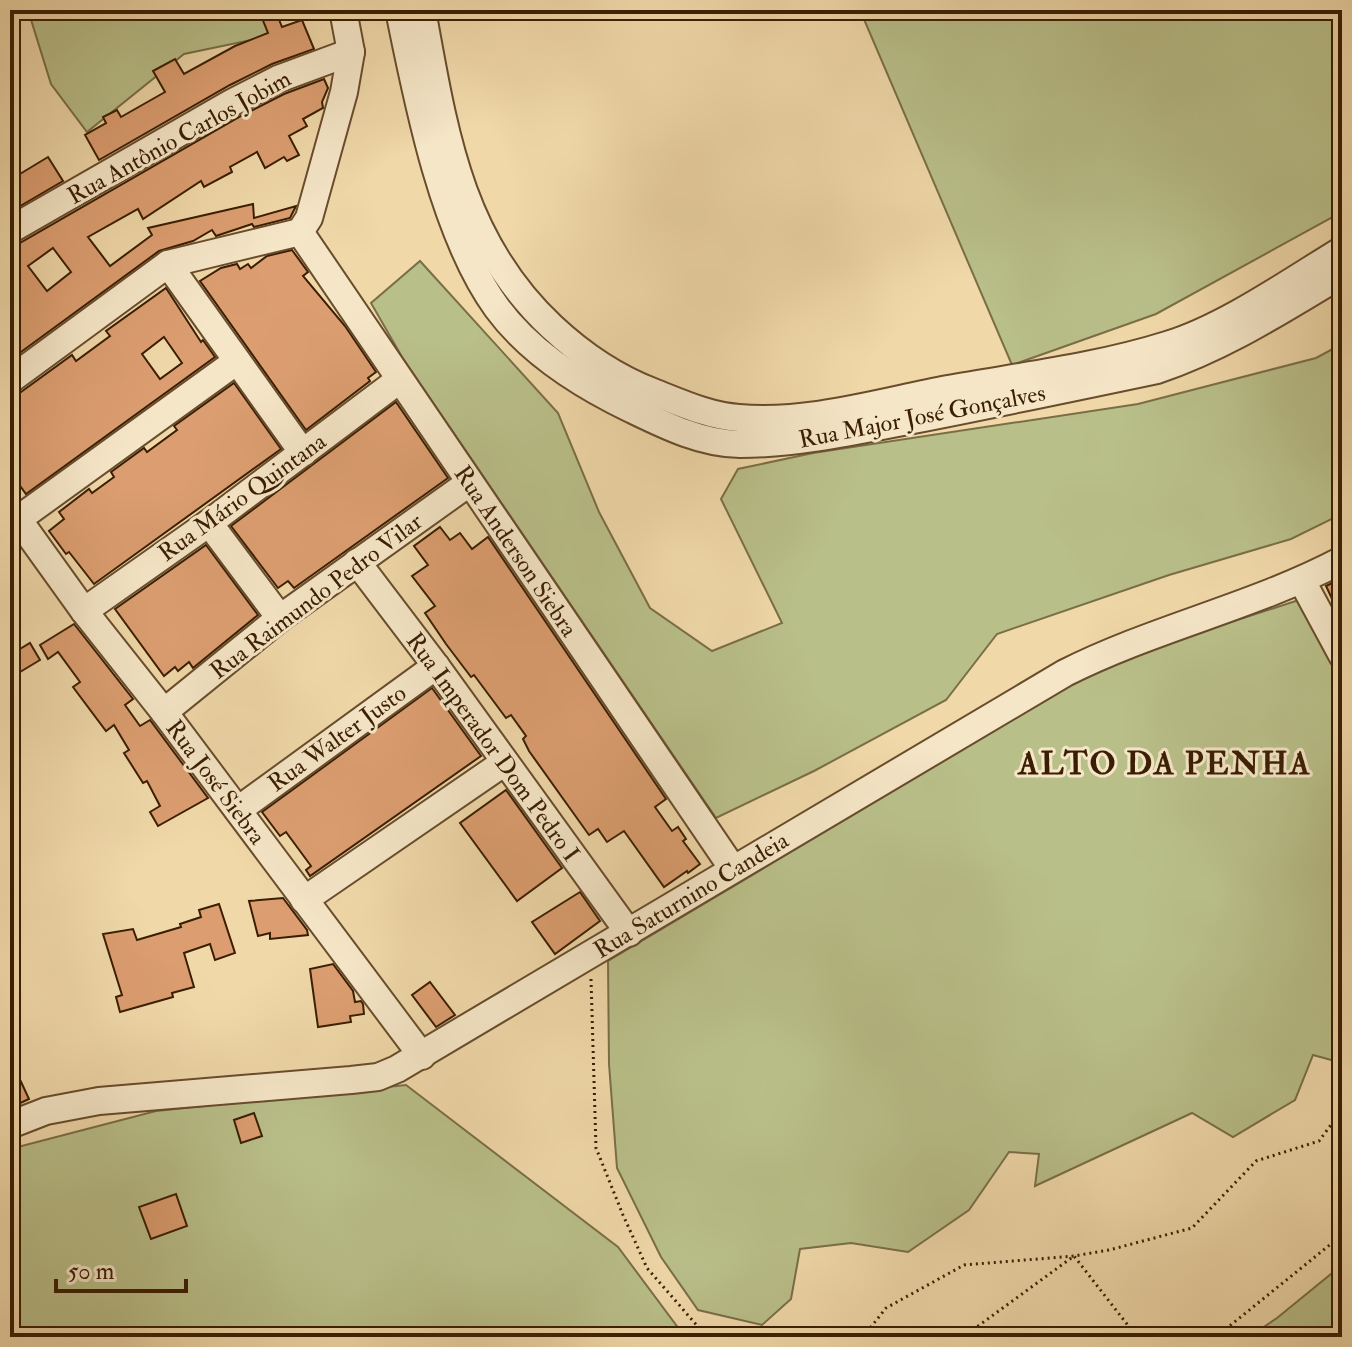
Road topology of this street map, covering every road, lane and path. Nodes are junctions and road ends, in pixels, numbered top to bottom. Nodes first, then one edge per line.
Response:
1 (343, 10) edge
2 (399, 10) edge
3 (422, 10) edge
4 (351, 52) junction
5 (10, 230) edge
6 (300, 232) junction
7 (1342, 250) edge
8 (168, 264) junction
9 (1342, 274) edge
10 (237, 361) junction
11 (10, 380) edge
12 (399, 380) junction
13 (303, 453) junction
14 (469, 483) junction
15 (14, 514) edge
16 (209, 523) junction
17 (1342, 560) edge
18 (357, 562) junction
19 (1302, 581) junction
20 (84, 611) junction
21 (280, 618) junction
22 (1342, 655) edge
23 (436, 666) junction
24 (164, 712) junction
25 (505, 762) junction
26 (238, 810) junction
27 (733, 869) junction
28 (304, 900) junction
29 (629, 933) junction
30 (591, 955) junction
31 (422, 1056) junction
32 (1342, 1110) edge
33 (10, 1125) edge
34 (1342, 1235) edge
35 (1074, 1256) junction
36 (707, 1337) edge
37 (863, 1337) edge
38 (963, 1337) edge
39 (1137, 1337) edge
40 (1216, 1337) edge

1 - 4 street
2 - 9 street, Rua Major José Gonçalves
3 - 7 street, Rua Major José Gonçalves
4 - 5 street, Rua Antônio Carlos Jobim
4 - 6 street
6 - 8 street
6 - 12 street, Rua Anderson Siebra
8 - 10 street
8 - 11 street
10 - 13 street
10 - 15 street
12 - 13 street, Rua Mário Quintana
12 - 14 street, Rua Anderson Siebra
13 - 16 street, Rua Mário Quintana
14 - 18 street, Rua Raimundo Pedro Vilar
14 - 27 street, Rua Anderson Siebra
15 - 20 street, Rua José Siebra
16 - 20 street, Rua Mário Quintana
16 - 21 street
17 - 19 street, Rua Saturnino Candeia
18 - 21 street, Rua Raimundo Pedro Vilar
18 - 23 street, Rua Imperador Dom Pedro I
19 - 22 street
19 - 27 street, Rua Saturnino Candeia
20 - 24 street, Rua José Siebra
21 - 24 street, Rua Raimundo Pedro Vilar
23 - 25 street, Rua Imperador Dom Pedro I
23 - 26 street, Rua Walter Justo
24 - 26 street, Rua José Siebra
25 - 28 street
25 - 29 street, Rua Imperador Dom Pedro I
26 - 28 street, Rua José Siebra
27 - 29 street, Rua Saturnino Candeia
28 - 31 street, Rua José Siebra
29 - 30 street, Rua Saturnino Candeia
30 - 31 street, Rua Saturnino Candeia
30 - 36 path
31 - 33 street, Rua Saturnino Candeia
32 - 35 path
34 - 40 path
35 - 37 path
35 - 38 path
35 - 39 path

